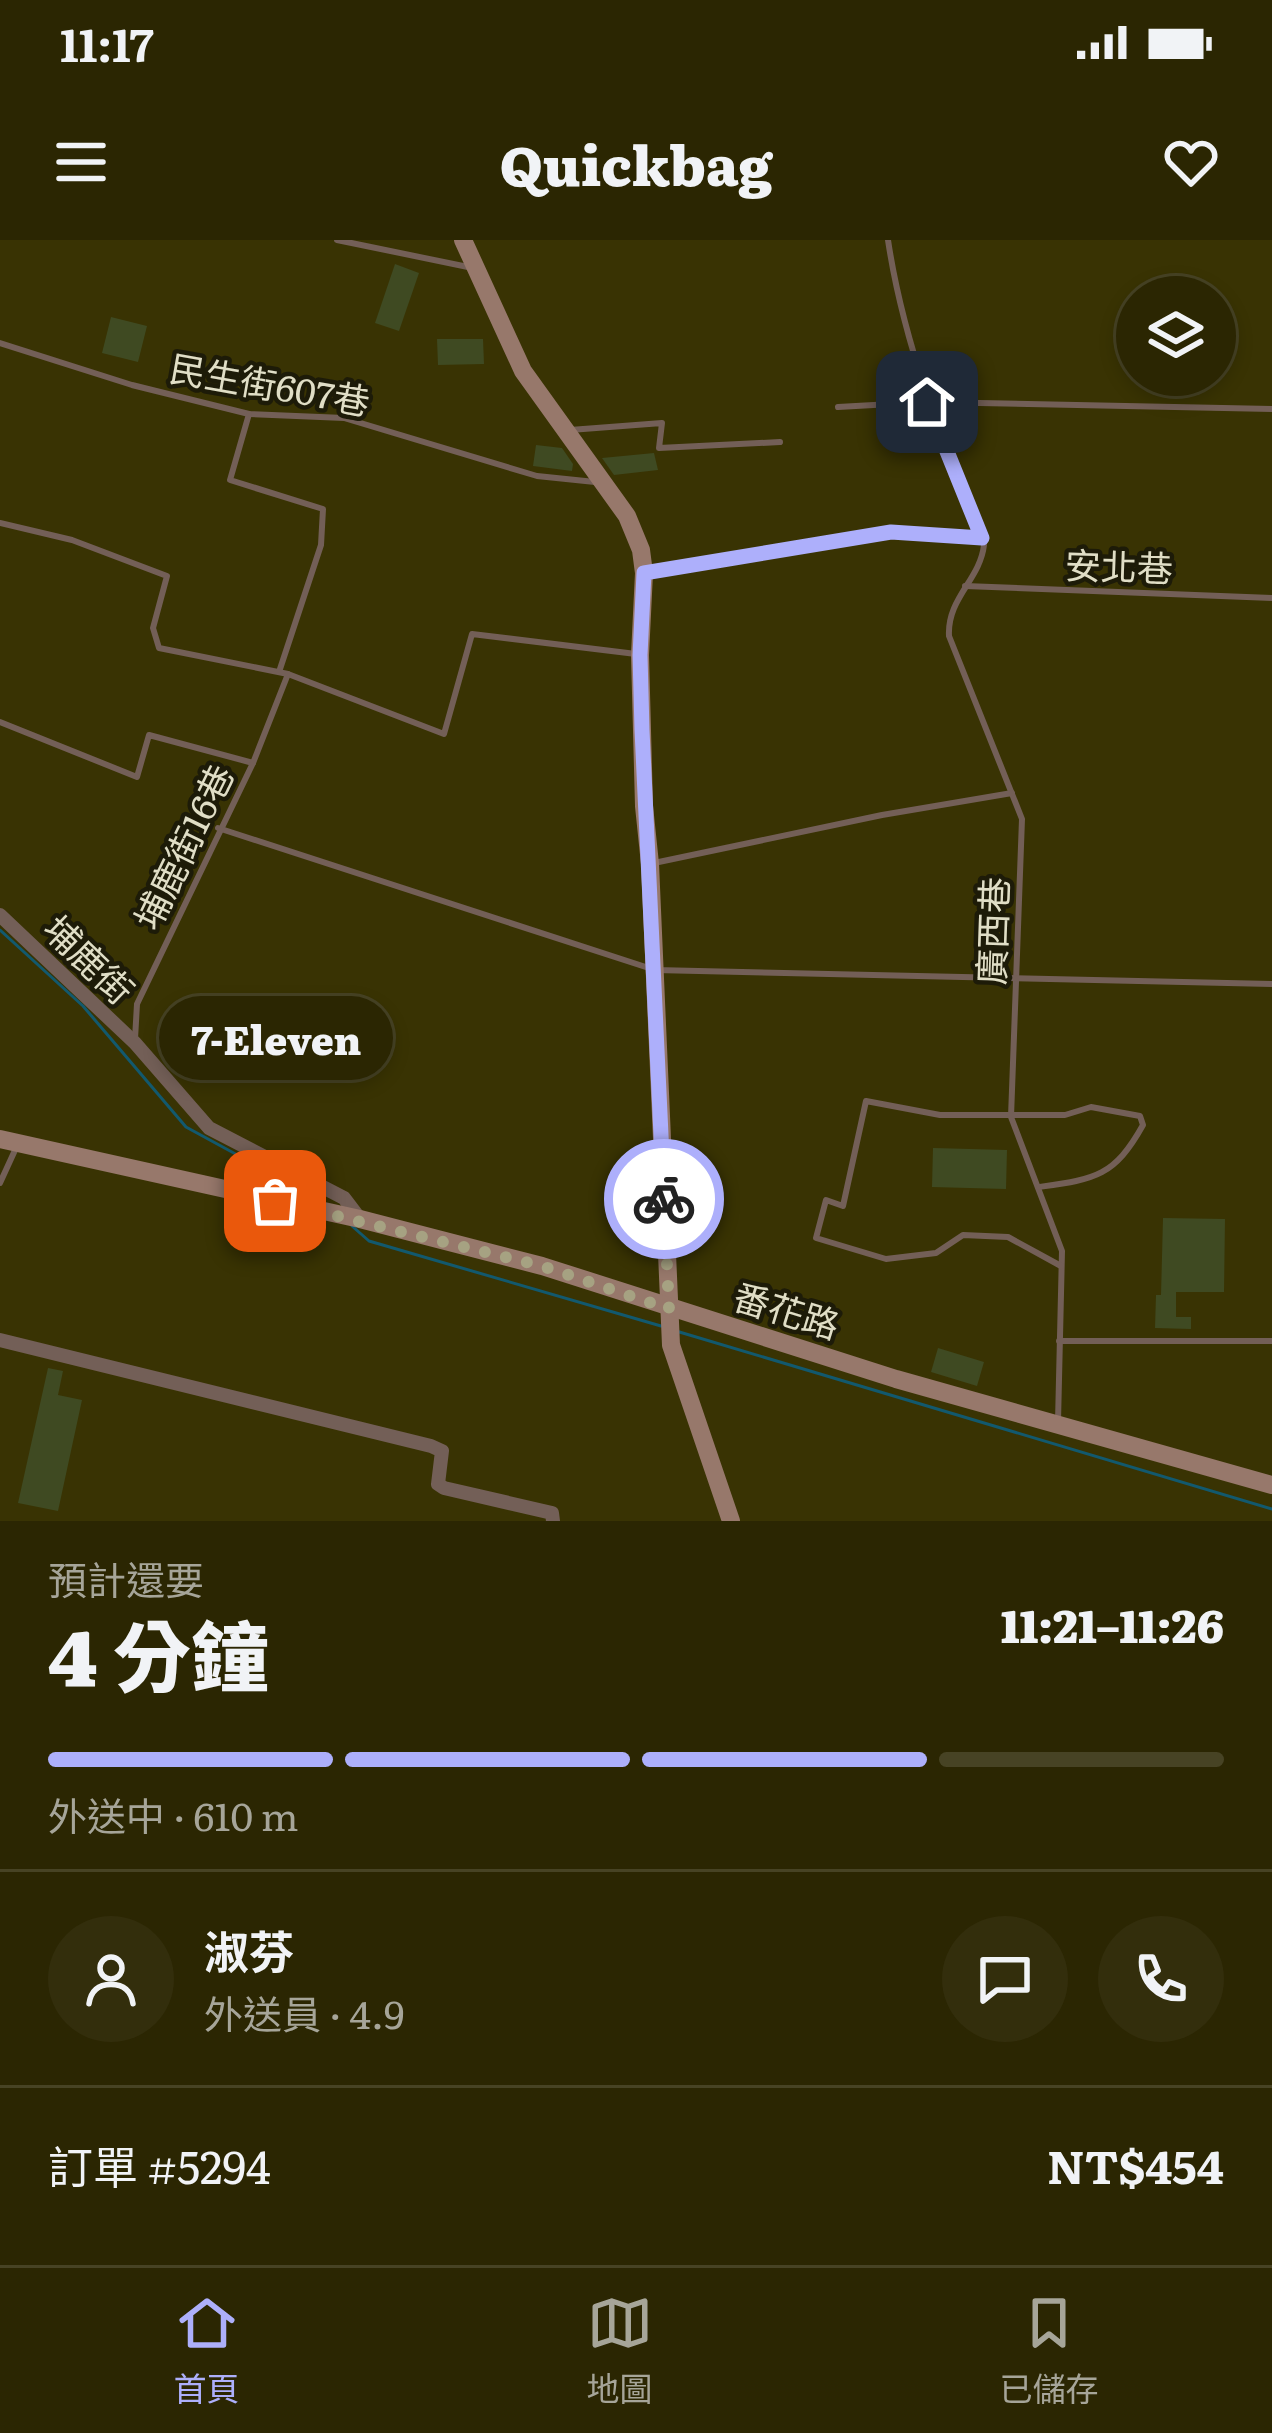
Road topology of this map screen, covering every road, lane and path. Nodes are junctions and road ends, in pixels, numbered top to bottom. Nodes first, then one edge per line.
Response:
1 (337, 240) edge
2 (464, 240) edge
3 (888, 240) edge
4 (477, 269) junction
5 (0, 343) edge
6 (927, 402) junction
7 (838, 406) dead end
8 (1272, 409) edge
9 (249, 414) junction
10 (566, 430) junction
11 (780, 442) dead end
12 (602, 483) junction
13 (0, 523) edge
14 (982, 538) junction
15 (644, 573) junction
16 (965, 586) junction
17 (1272, 598) edge
18 (640, 655) junction
19 (284, 673) junction
20 (0, 722) edge
21 (253, 763) junction
22 (1014, 792) junction
23 (218, 828) junction
24 (650, 864) junction
25 (0, 915) edge
26 (656, 970) junction
27 (1016, 976) junction
28 (1272, 983) edge
29 (135, 1043) junction
30 (1011, 1118) junction
31 (9, 1141) edge
32 (0, 1183) edge
33 (1038, 1188) junction
34 (360, 1219) junction
35 (1061, 1266) junction
36 (669, 1309) junction
37 (0, 1340) edge
38 (1059, 1342) junction
39 (1272, 1342) edge
40 (1058, 1423) junction
41 (1272, 1485) edge
42 (553, 1521) edge
43 (731, 1521) edge

1 - 4 lane
2 - 4 street
3 - 6 lane
4 - 10 street
5 - 9 lane, 民生街607巷
6 - 7 lane
6 - 8 lane
6 - 14 lane
9 - 12 lane, 民生街607巷
9 - 19 lane, 埔鹿街16巷
10 - 11 lane
10 - 12 street
12 - 15 street
13 - 19 lane
14 - 15 lane
14 - 16 lane, 廣西巷
15 - 18 street
16 - 17 lane, 安北巷
16 - 22 lane, 廣西巷
18 - 19 lane
18 - 24 street
19 - 21 lane, 埔鹿街16巷
20 - 21 lane
21 - 23 lane, 埔鹿街16巷
22 - 24 lane
22 - 27 lane, 廣西巷
23 - 26 lane
23 - 29 lane, 埔鹿街16巷
24 - 26 street
25 - 29 street, 埔鹿街
26 - 27 lane
26 - 36 street
27 - 28 lane
27 - 30 lane, 廣西巷
29 - 34 street, 埔鹿街
30 - 33 lane, 廣西巷
30 - 33 lane
30 - 35 lane
31 - 32 lane
31 - 34 street, 番花路
33 - 35 lane, 廣西巷
34 - 36 street, 番花路
35 - 38 lane, 廣西巷
36 - 40 street, 番花路
36 - 43 street
37 - 42 street
38 - 39 lane
38 - 40 lane, 廣西巷
40 - 41 street, 番花路

